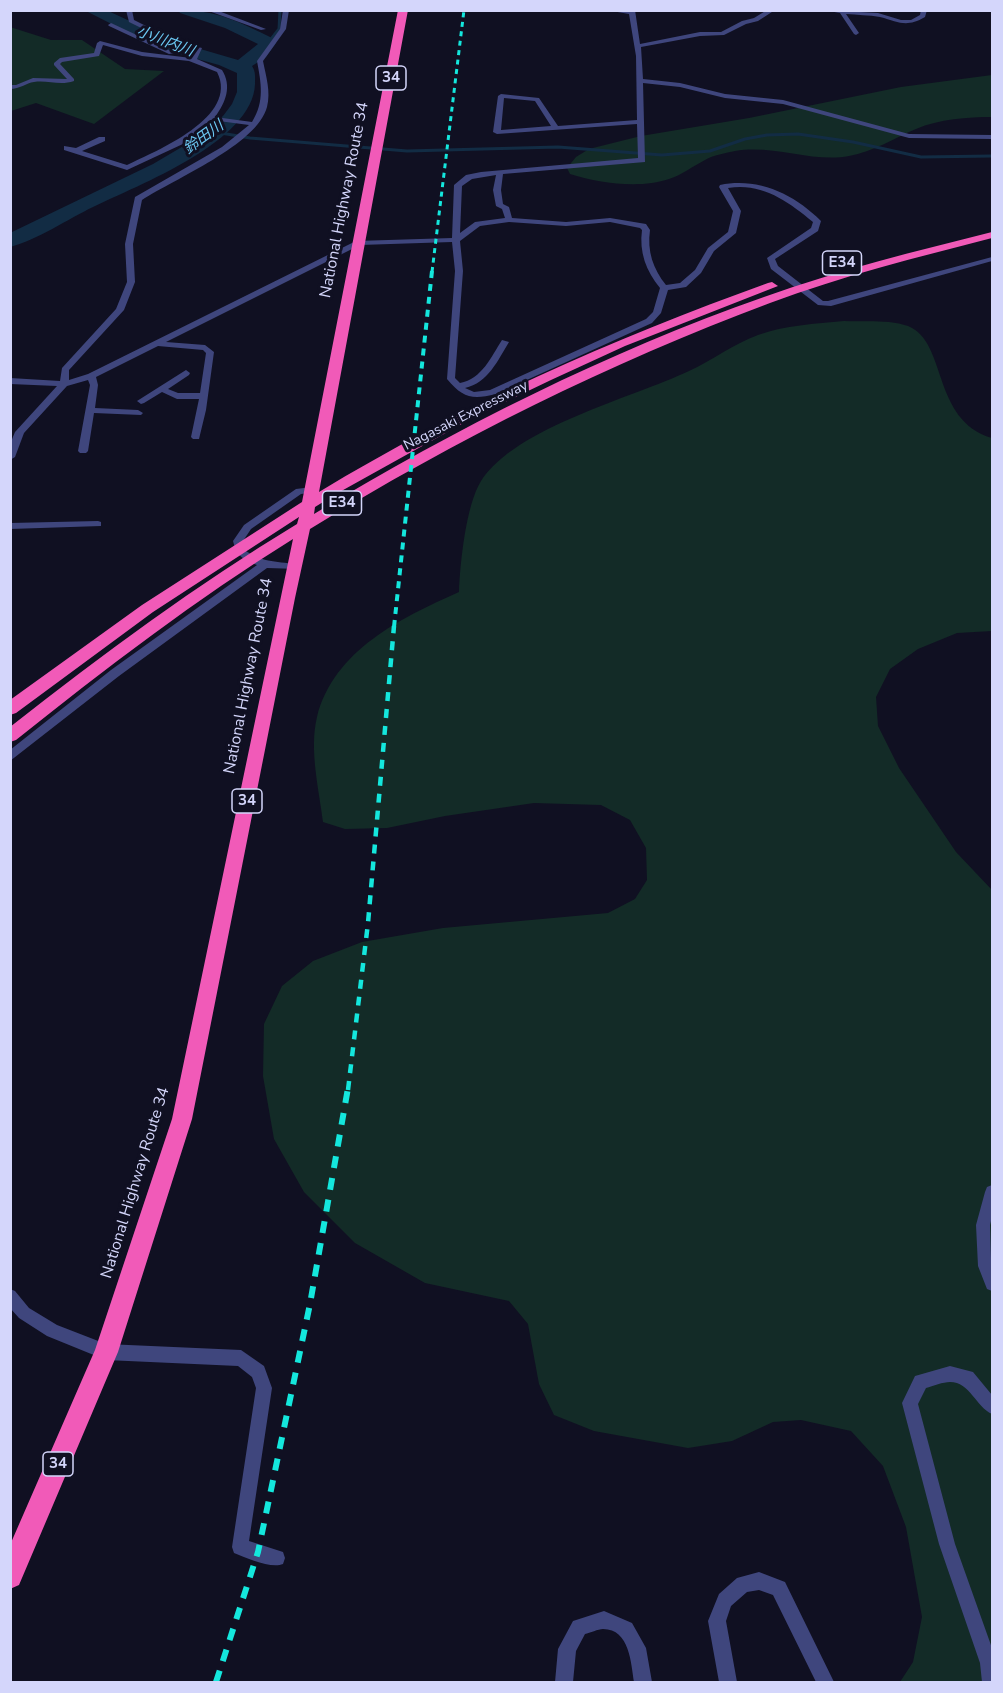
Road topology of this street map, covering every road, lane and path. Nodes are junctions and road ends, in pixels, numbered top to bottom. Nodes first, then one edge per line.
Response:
1 (129, 10) edge
2 (209, 10) edge
3 (286, 10) edge
4 (404, 10) edge
5 (609, 10) edge
6 (772, 10) edge
7 (826, 10) edge
8 (924, 10) edge
9 (632, 11) edge
10 (843, 14) junction
11 (130, 22) junction
12 (111, 25) junction
13 (99, 26) dead end
14 (263, 29) dead end
15 (856, 33) dead end
16 (638, 46) junction
17 (180, 56) junction
18 (194, 59) junction
19 (641, 81) junction
20 (10, 87) edge
21 (212, 118) junction
22 (640, 122) junction
23 (252, 124) junction
24 (555, 127) junction
25 (993, 137) edge
26 (102, 139) dead end
27 (67, 148) dead end
28 (76, 151) junction
29 (500, 172) junction
30 (509, 220) junction
31 (993, 222) edge
32 (993, 235) edge
33 (456, 240) junction
34 (359, 243) junction
35 (993, 259) edge
36 (664, 288) junction
37 (700, 319) junction
38 (506, 342) dead end
39 (159, 344) junction
40 (186, 373) dead end
41 (91, 376) junction
42 (10, 381) edge
43 (64, 384) junction
44 (458, 386) junction
45 (162, 389) junction
46 (204, 396) junction
47 (141, 401) dead end
48 (89, 410) junction
49 (138, 413) dead end
50 (196, 437) dead end
51 (82, 451) dead end
52 (10, 457) edge
53 (312, 490) junction
54 (98, 524) dead end
55 (10, 526) edge
56 (264, 565) junction
57 (295, 567) junction
58 (10, 709) edge
59 (10, 736) edge
60 (10, 756) edge
61 (993, 1192) edge
62 (993, 1284) edge
63 (10, 1296) edge
64 (106, 1352) junction
65 (993, 1406) edge
66 (277, 1558) dead end
67 (10, 1576) edge
68 (564, 1683) edge
69 (643, 1683) edge
70 (728, 1683) edge
71 (825, 1683) edge
72 (991, 1683) edge

1 - 11 street
2 - 14 street
3 - 23 street
4 - 34 highway, National Highway Route 34 / 34
5 - 9 street
6 - 16 street
7 - 10 street
8 - 10 street
9 - 16 street
10 - 15 street
11 - 12 street
11 - 18 street
12 - 13 street
12 - 17 street
16 - 19 street
17 - 18 street
17 - 20 street
18 - 21 street
19 - 22 street
19 - 25 street
21 - 23 street
21 - 28 street
22 - 24 street
22 - 29 street
23 - 43 street
24 - 24 street
26 - 28 street
27 - 28 street
29 - 30 street
29 - 33 street
30 - 33 street
30 - 36 street
31 - 37 highway, Nagasaki Expressway / E34
32 - 37 highway, Nagasaki Expressway / E34
33 - 34 street
33 - 44 street
34 - 39 street
34 - 53 highway, National Highway Route 34 / 34
35 - 36 street
36 - 44 street
37 - 58 highway, Nagasaki Expressway / E34
37 - 59 highway, Nagasaki Expressway / E34
38 - 44 street
39 - 41 street
39 - 46 street
40 - 45 street
41 - 43 street
41 - 48 street
42 - 43 street
43 - 52 street
45 - 46 street
45 - 47 street
46 - 50 street
48 - 49 street
48 - 51 street
53 - 56 street
53 - 57 highway, National Highway Route 34 / 34
54 - 55 street
56 - 57 street
56 - 60 street
57 - 64 highway, National Highway Route 34 / 34
61 - 62 street
63 - 64 street
64 - 66 street
64 - 67 highway, National Highway Route 34 / 34
65 - 72 street
68 - 69 street
70 - 71 street

